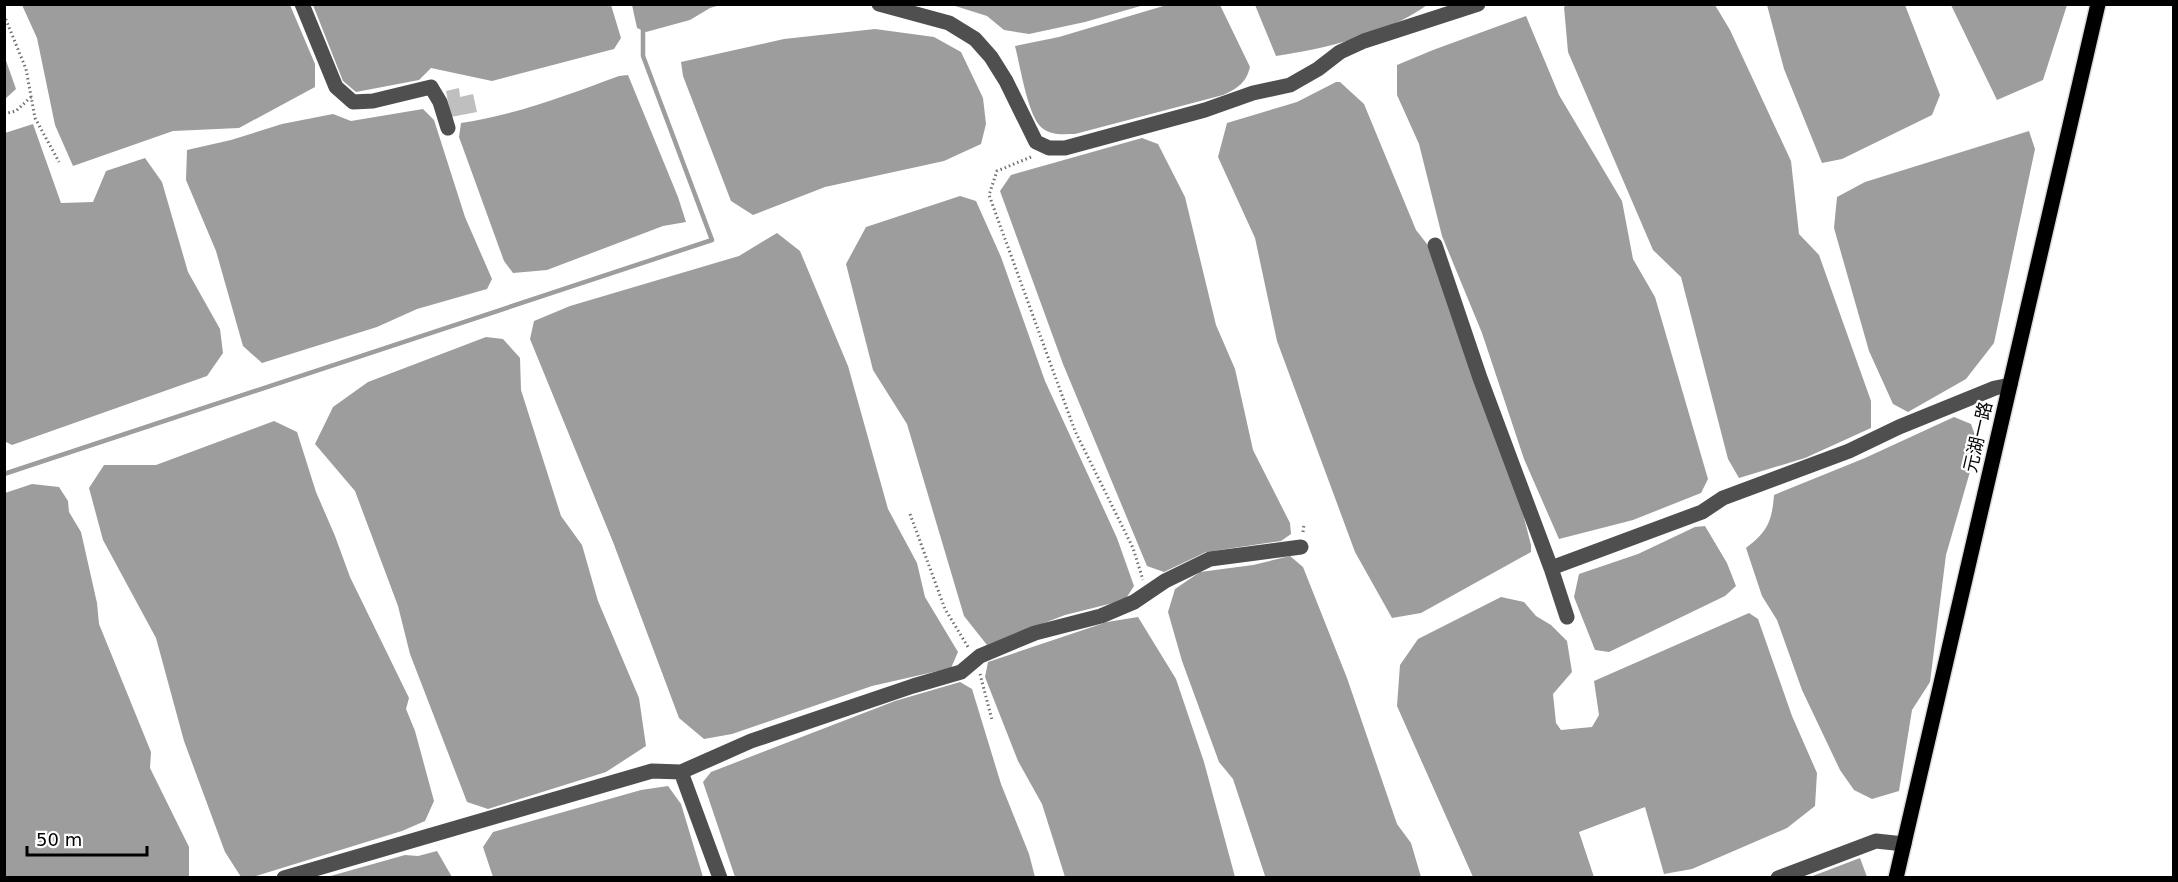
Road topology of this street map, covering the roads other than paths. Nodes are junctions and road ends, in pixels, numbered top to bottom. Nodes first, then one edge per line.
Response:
1 (302, 4) edge
2 (879, 4) edge
3 (1478, 4) edge
4 (2098, 4) edge
5 (448, 128) dead end
6 (1435, 245) dead end
7 (2010, 385) junction
8 (1300, 547) dead end
9 (1551, 568) junction
10 (1567, 617) dead end
11 (681, 772) junction
12 (1904, 844) junction
13 (284, 878) edge
14 (720, 878) edge
15 (1778, 878) edge
16 (1896, 878) edge

1 - 5 lane
2 - 3 lane
4 - 7 main road, 元湖一路
6 - 9 lane
7 - 9 lane
7 - 12 main road, 元湖一路
8 - 11 lane
9 - 10 lane
11 - 13 lane
11 - 14 lane
12 - 15 lane
12 - 16 main road, 元湖一路

